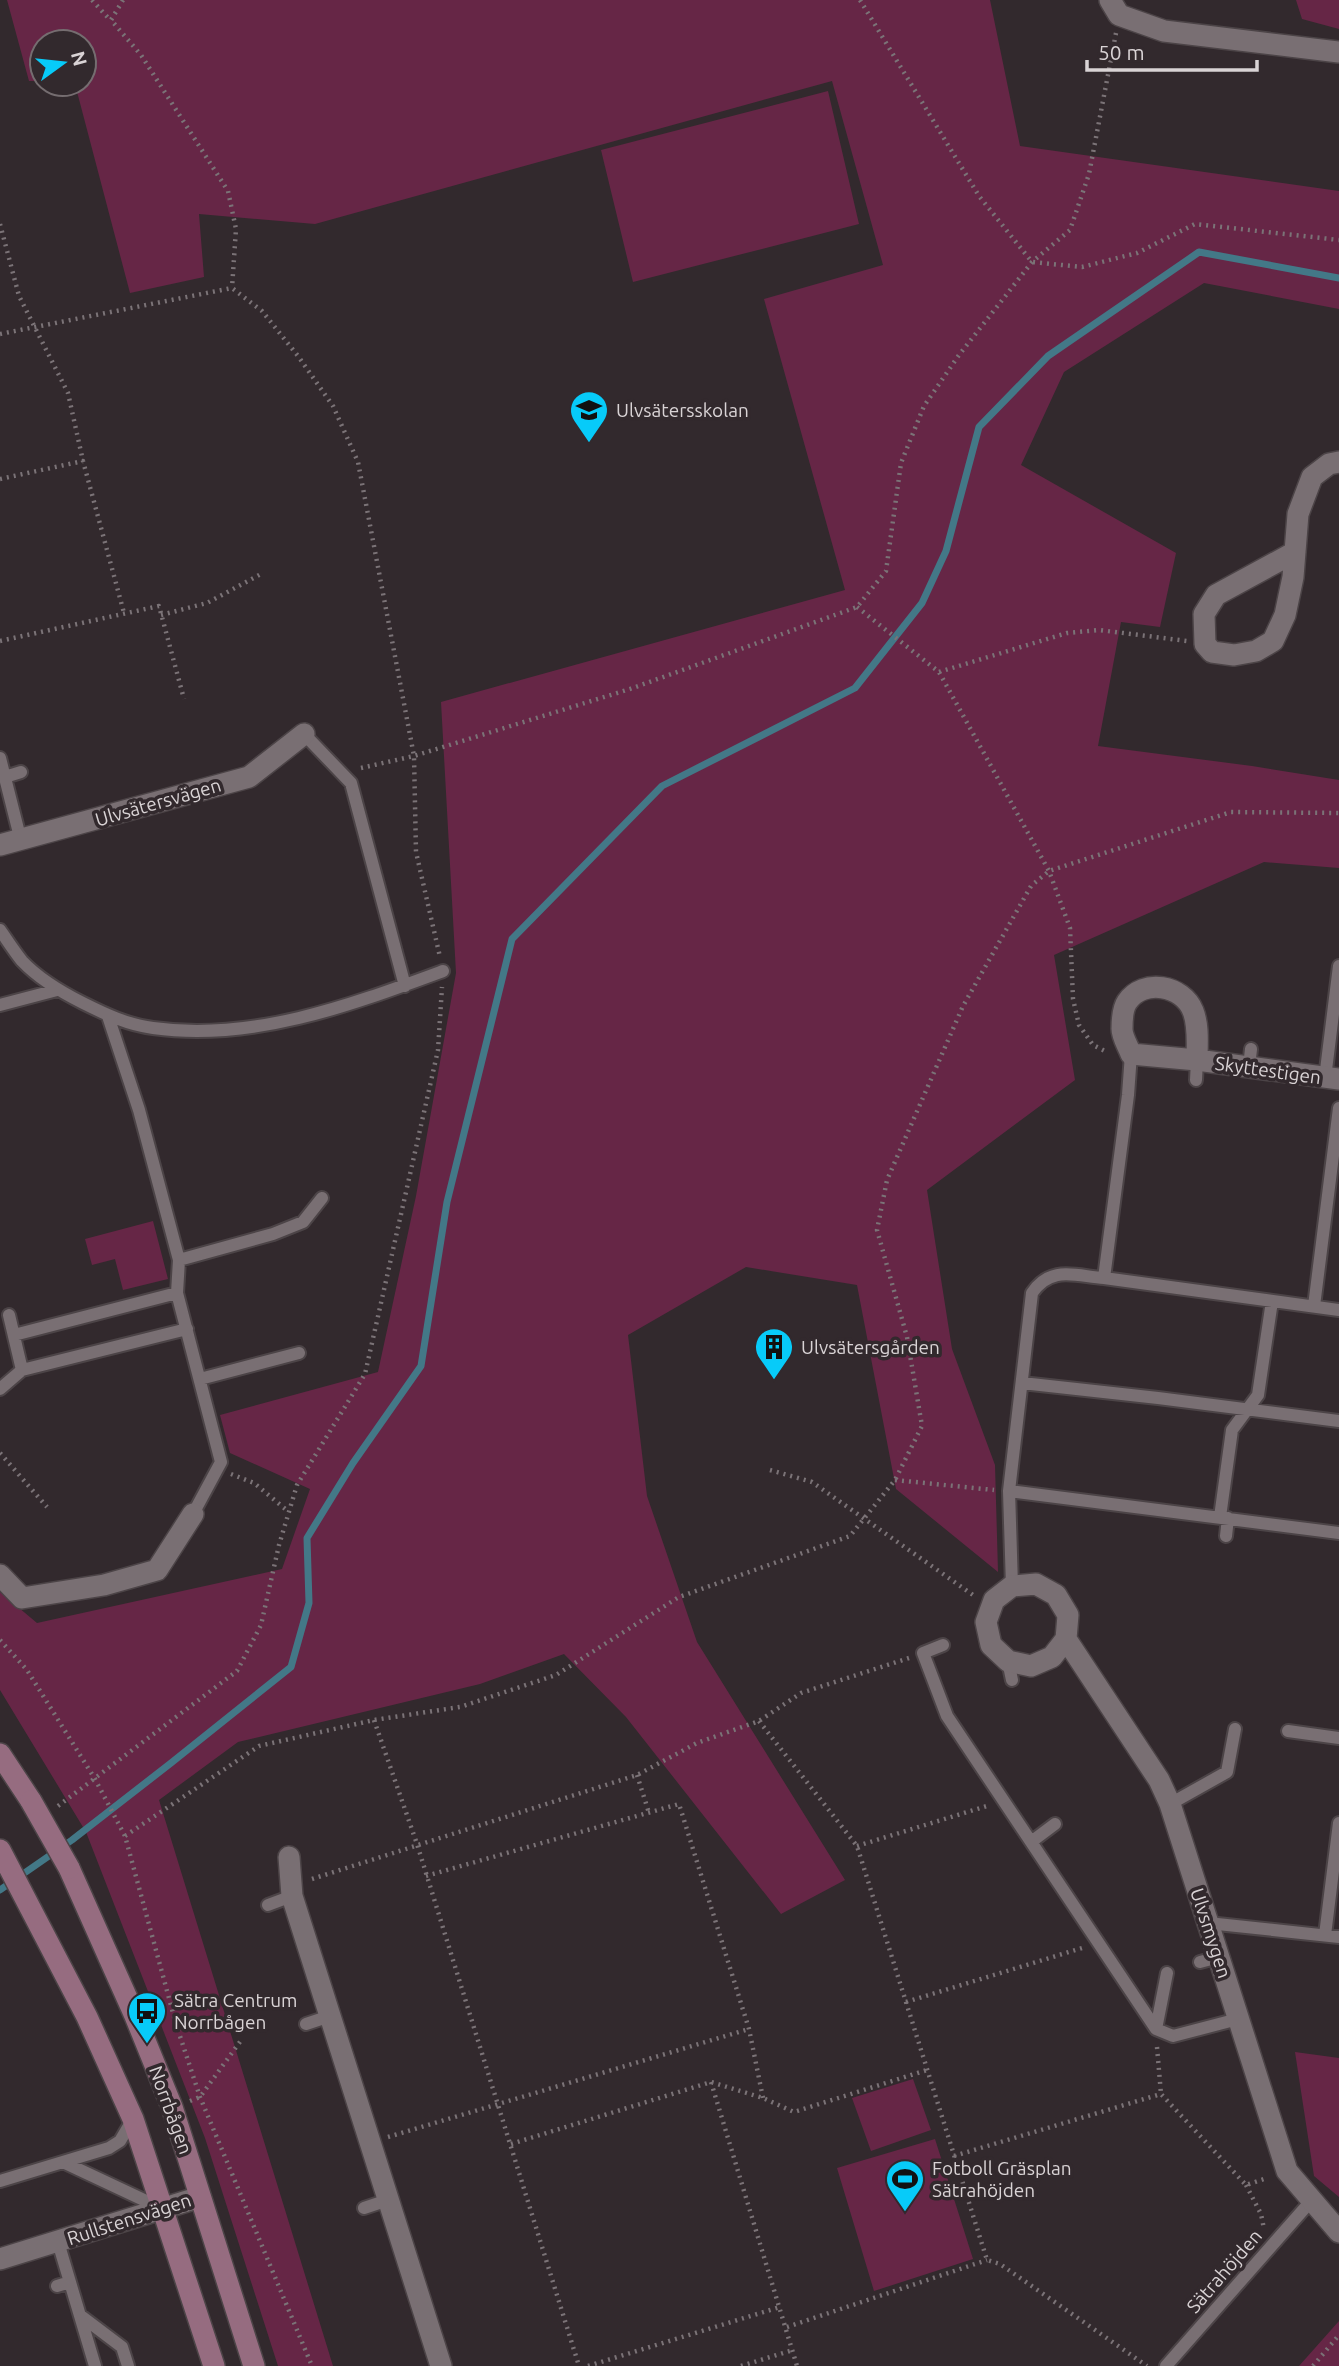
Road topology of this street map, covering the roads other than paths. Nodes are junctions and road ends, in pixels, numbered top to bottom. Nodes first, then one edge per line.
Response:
1 (1115, 8) edge
2 (1339, 52) edge
3 (1339, 462) edge
4 (1295, 552) junction
5 (304, 734) joint
6 (0, 758) edge
7 (22, 772) dead end
8 (5, 777) junction
9 (10, 843) edge
10 (0, 930) edge
11 (1339, 966) edge
12 (443, 971) road end
13 (405, 986) junction
14 (57, 990) junction
15 (0, 1005) edge
16 (108, 1016) junction
17 (1131, 1054) junction
18 (1197, 1070) junction
19 (1332, 1079) edge
20 (1339, 1108) edge
21 (322, 1198) dead end
22 (179, 1260) junction
23 (1104, 1278) junction
24 (177, 1293) junction
25 (1272, 1301) junction
26 (1314, 1306) junction
27 (1339, 1310) edge
28 (9, 1315) dead end
29 (187, 1329) junction
30 (13, 1335) junction
31 (299, 1353) dead end
32 (22, 1370) junction
33 (200, 1379) junction
34 (1022, 1383) junction
35 (0, 1389) edge
36 (1248, 1409) junction
37 (1339, 1421) edge
38 (1009, 1491) junction
39 (194, 1514) joint
40 (1224, 1518) junction
41 (1339, 1533) edge
42 (1226, 1536) dead end
43 (0, 1574) edge
44 (1012, 1586) junction
45 (1066, 1639) junction
46 (943, 1645) dead end
47 (1235, 1729) dead end
48 (1288, 1731) dead end
49 (1339, 1738) edge
50 (0, 1754) edge
51 (1170, 1804) junction
52 (1339, 1823) edge
53 (1055, 1824) dead end
54 (1031, 1842) junction
55 (0, 1850) edge
56 (289, 1857) dead end
57 (292, 1891) junction
58 (268, 1905) dead end
59 (1208, 1923) junction
60 (1325, 1935) junction
61 (1339, 1937) edge
62 (1167, 1973) dead end
63 (330, 2016) junction
64 (1238, 2019) junction
65 (306, 2024) dead end
66 (1156, 2029) junction
67 (133, 2119) junction
68 (63, 2162) junction
69 (0, 2181) edge
70 (200, 2197) junction
71 (388, 2200) junction
72 (1311, 2202) junction
73 (364, 2208) dead end
74 (163, 2209) junction
75 (1339, 2232) edge
76 (58, 2242) junction
77 (0, 2259) edge
78 (70, 2282) junction
79 (57, 2286) dead end
80 (81, 2316) junction
81 (95, 2366) edge
82 (128, 2366) edge
83 (214, 2366) edge
84 (254, 2366) edge
85 (440, 2366) edge
86 (1166, 2366) edge

1 - 2 street
3 - 4 street
4 - 4 street
5 - 9 street, Ulvsätersvägen
5 - 13 lane
6 - 8 lane
7 - 8 lane
8 - 9 lane
10 - 14 lane
11 - 19 lane
12 - 13 lane
13 - 16 lane
14 - 15 lane
14 - 16 lane
16 - 22 lane
17 - 18 street, Skyttestigen
17 - 18 street, Skyttestigen
17 - 23 lane
18 - 19 street, Skyttestigen
20 - 26 lane
21 - 22 lane
22 - 24 lane
23 - 25 lane
23 - 34 lane
24 - 29 lane
24 - 30 lane
25 - 26 lane
25 - 36 lane
26 - 27 lane
28 - 30 lane
29 - 32 lane
29 - 33 lane
30 - 32 lane
31 - 33 lane
32 - 35 lane
33 - 39 lane
34 - 36 lane
34 - 38 lane
36 - 37 lane
36 - 40 lane
38 - 40 lane
38 - 44 lane
39 - 43 street
40 - 41 lane
40 - 42 lane
44 - 45 street, Ulvsmygen
44 - 45 street
45 - 51 street, Ulvsmygen
46 - 54 lane
47 - 51 lane
48 - 49 lane
50 - 70 street, Norrbågen, bridge
51 - 59 street, Ulvsmygen
52 - 60 lane
53 - 54 lane
54 - 66 lane
55 - 67 street, Norrbågen
56 - 57 street
57 - 58 lane
57 - 63 street
59 - 60 lane
59 - 64 street, Ulvsmygen
60 - 61 lane
62 - 66 lane
63 - 65 lane
63 - 71 street
64 - 66 lane
64 - 72 street, Ulvsmygen
67 - 68 lane
67 - 74 street, Norrbågen
68 - 69 lane
68 - 74 lane
70 - 74 street, Rullstensvägen
70 - 84 street, Norrbågen
71 - 73 lane
71 - 85 street
72 - 75 street, Ulvsmygen
72 - 86 lane, Sätrahöjden
74 - 76 street, Rullstensvägen
74 - 83 street, Norrbågen
76 - 77 street, Rullstensvägen
76 - 78 lane, Rullstensvägen
78 - 79 lane
78 - 80 lane, Rullstensvägen
80 - 81 lane, Rullstensvägen
80 - 82 lane

